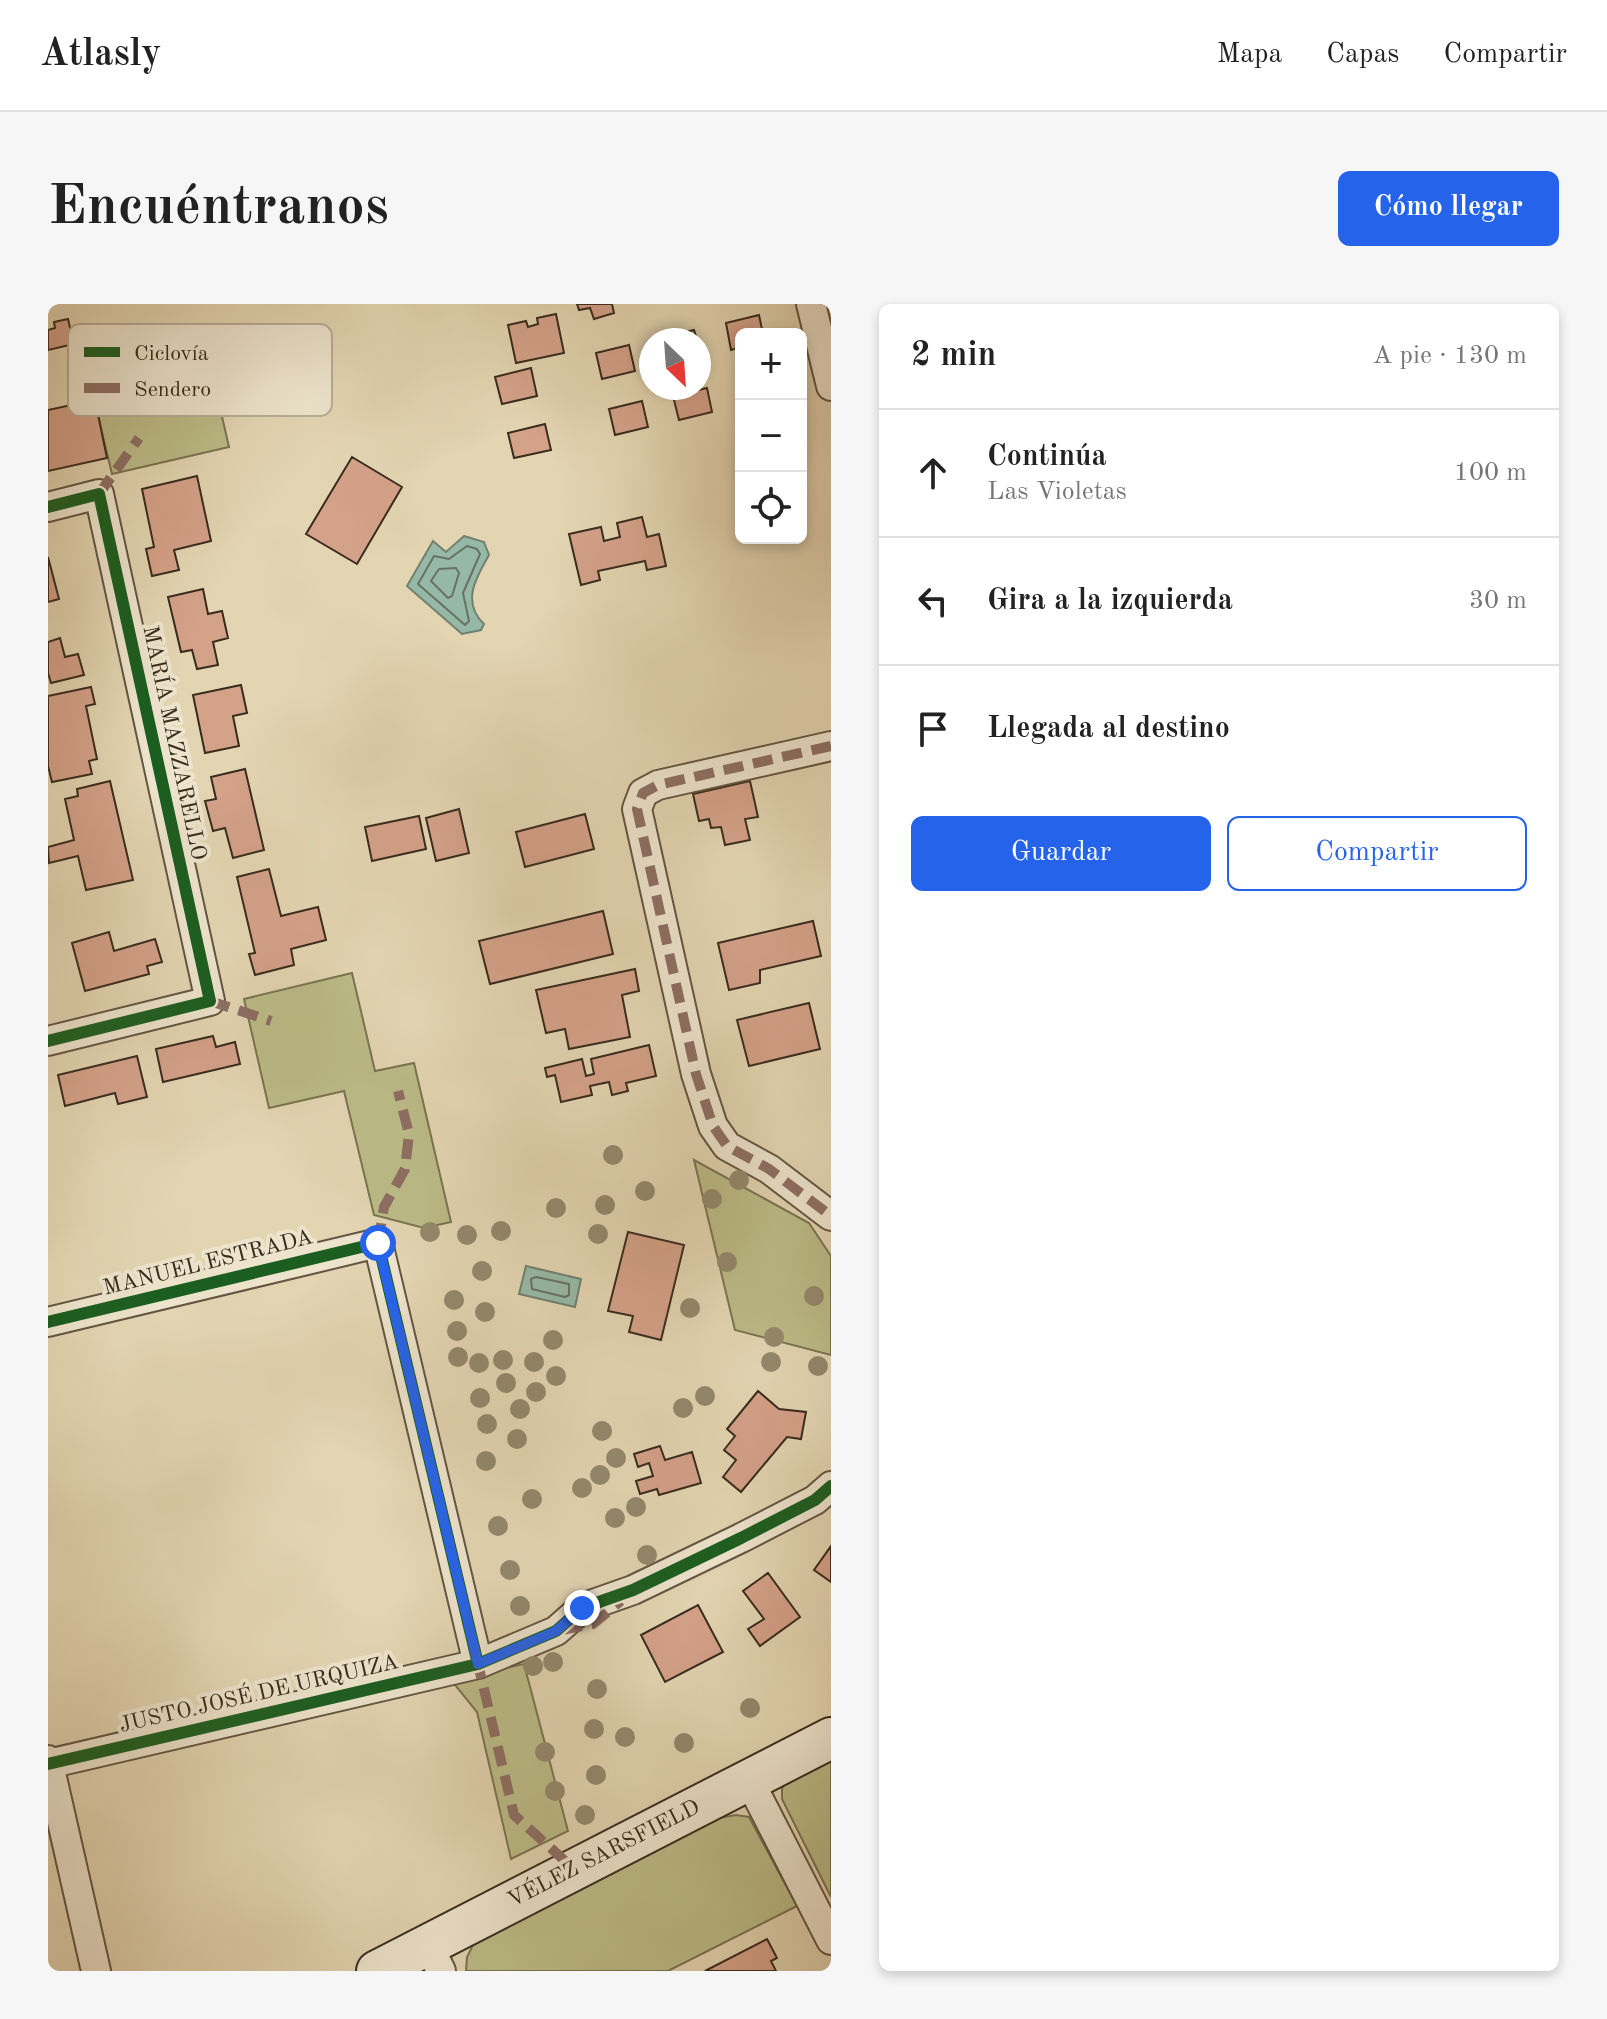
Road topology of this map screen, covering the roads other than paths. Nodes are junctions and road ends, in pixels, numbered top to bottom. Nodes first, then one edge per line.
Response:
1 (811, 304) edge
2 (831, 386) edge
3 (48, 507) edge
4 (831, 746) edge
5 (48, 1041) edge
6 (831, 1216) edge
7 (48, 1322) edge
8 (831, 1486) edge
9 (478, 1664) junction
10 (831, 1738) edge
11 (48, 1762) edge
12 (749, 1780) junction
13 (831, 1940) edge
14 (435, 1958) edge
15 (96, 1971) edge
16 (377, 1971) edge

1 - 2 street
3 - 5 street, MARÍA MAZZARELLO
4 - 6 street
7 - 9 street, MANUEL ESTRADA
8 - 9 street, JUSTO JOSÉ DE URQUIZA
9 - 11 street, JUSTO JOSÉ DE URQUIZA
10 - 12 main road, VÉLEZ SARSFIELD
11 - 15 street
12 - 13 street
12 - 14 main road, VÉLEZ SARSFIELD
14 - 16 main road, VÉLEZ SARSFIELD

